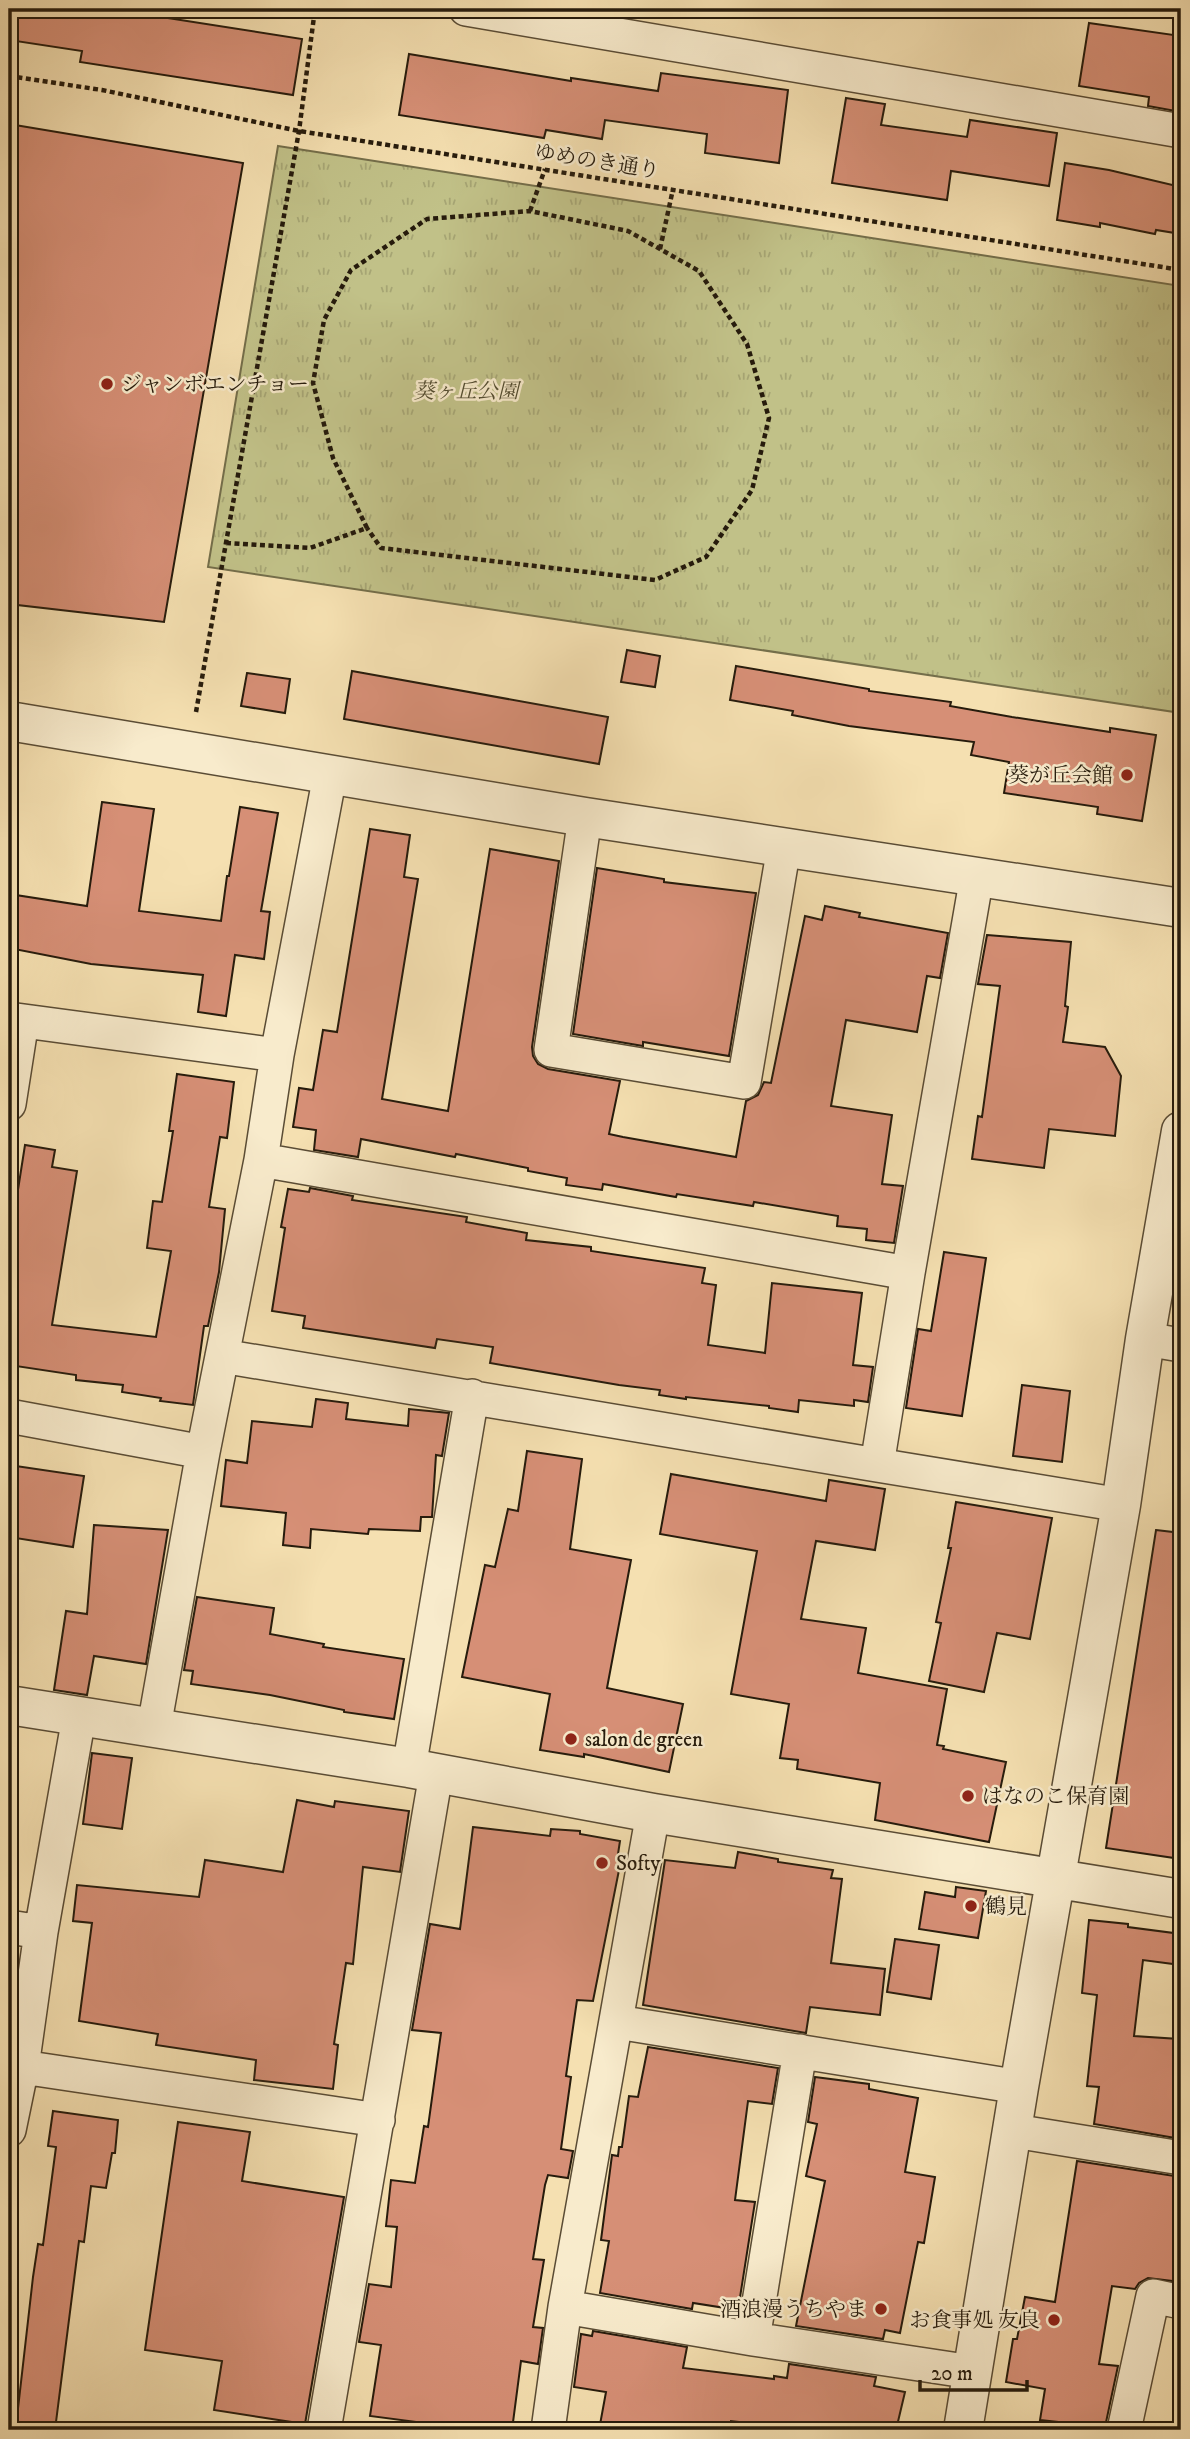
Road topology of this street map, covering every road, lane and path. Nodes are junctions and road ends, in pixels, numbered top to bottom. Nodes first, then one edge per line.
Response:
1 (315, 9) edge
2 (466, 9) edge
3 (9, 76) edge
4 (299, 131) junction
5 (1181, 131) edge
6 (545, 169) junction
7 (673, 189) junction
8 (530, 211) junction
9 (660, 249) junction
10 (1181, 270) edge
11 (367, 528) junction
12 (226, 543) junction
13 (196, 712) dead end
14 (9, 721) edge
15 (330, 775) junction
16 (585, 817) junction
17 (784, 847) junction
18 (977, 876) junction
19 (1181, 908) edge
20 (15, 1020) edge
21 (277, 1055) junction
22 (9, 1104) edge
23 (1181, 1131) edge
24 (261, 1160) junction
25 (908, 1273) junction
26 (1163, 1342) edge
27 (222, 1356) junction
28 (472, 1396) junction
29 (9, 1416) edge
30 (202, 1452) junction
31 (877, 1465) junction
32 (1121, 1505) junction
33 (9, 1705) edge
34 (79, 1717) junction
35 (154, 1727) junction
36 (422, 1771) junction
37 (653, 1812) junction
38 (1056, 1879) junction
39 (1181, 1899) edge
40 (9, 1927) edge
41 (41, 1932) junction
42 (617, 2022) junction
43 (800, 2051) junction
44 (22, 2067) junction
45 (1019, 2087) junction
46 (379, 2120) junction
47 (9, 2130) edge
48 (1014, 2131) junction
49 (1181, 2158) edge
50 (1181, 2302) edge
51 (565, 2307) junction
52 (753, 2339) junction
53 (972, 2372) junction
54 (324, 2430) edge
55 (548, 2430) edge
56 (963, 2430) edge
57 (1124, 2430) edge

1 - 4 path
2 - 5 street
3 - 4 path, ゆめのき通り
4 - 6 path, ゆめのき通り
4 - 12 path
6 - 7 path, ゆめのき通り
6 - 8 path
7 - 9 path
7 - 10 path, ゆめのき通り
8 - 9 path
8 - 11 path
9 - 11 path
11 - 12 path
12 - 13 path
14 - 15 street
15 - 16 street
15 - 21 street
16 - 17 street
16 - 17 street
17 - 18 street
18 - 19 street
18 - 25 street
20 - 21 street
20 - 22 street
21 - 24 street
23 - 26 street
24 - 25 street
24 - 27 street
25 - 31 street
26 - 32 street
27 - 28 street
27 - 30 street
28 - 31 street
28 - 36 street
29 - 30 street
30 - 35 street
31 - 32 street
32 - 38 street
33 - 34 street
34 - 35 street
34 - 41 street
35 - 36 street
36 - 37 street
36 - 46 street
37 - 38 street
37 - 42 street
38 - 39 street
38 - 45 street
40 - 41 street
41 - 44 street
42 - 43 street
42 - 51 street
43 - 45 street
43 - 52 street
44 - 46 street
44 - 47 street
45 - 48 street
46 - 54 street
48 - 49 street
48 - 53 street
50 - 57 street
51 - 52 street
51 - 55 street
52 - 53 street
53 - 56 street

